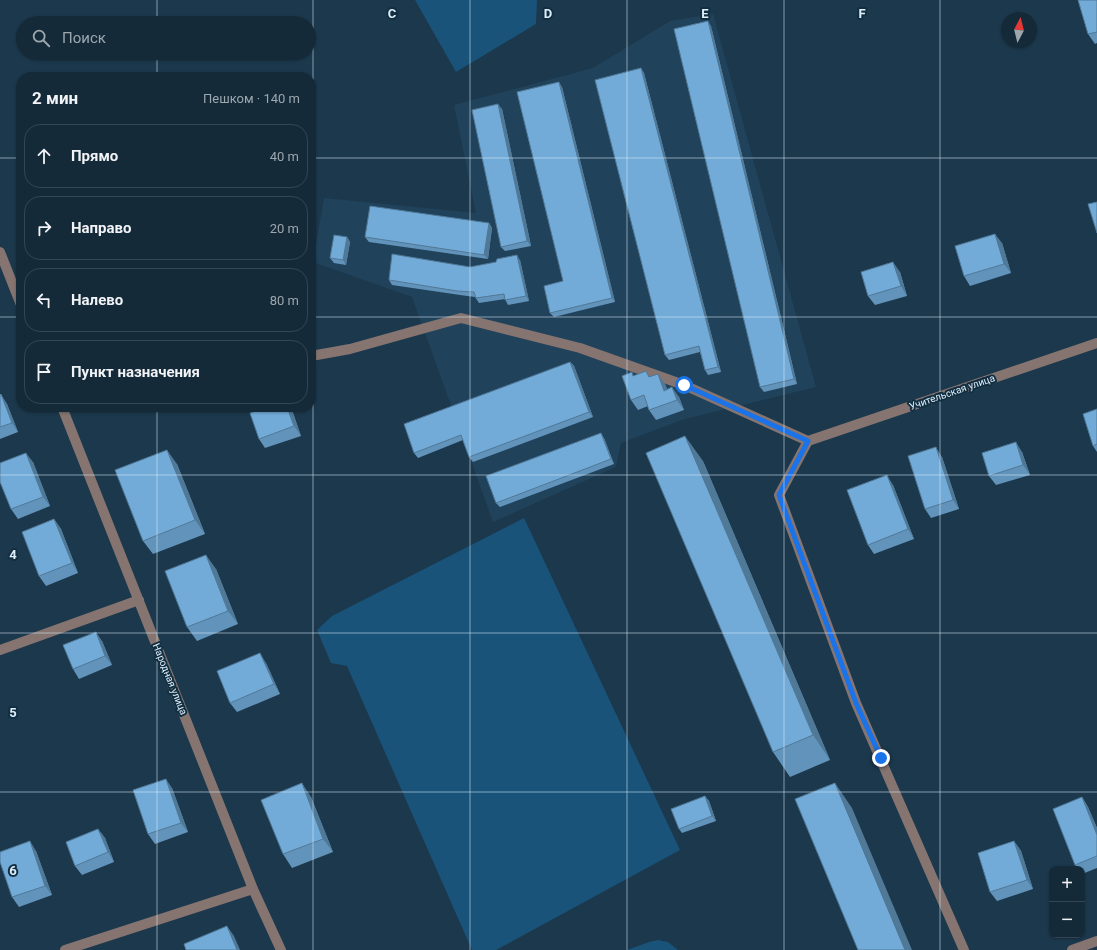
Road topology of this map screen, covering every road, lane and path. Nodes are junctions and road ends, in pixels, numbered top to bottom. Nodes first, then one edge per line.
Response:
1 (0, 252) edge
2 (16, 292) edge
3 (1097, 343) edge
4 (316, 355) edge
5 (64, 412) edge
6 (808, 441) junction
7 (138, 600) junction
8 (0, 650) edge
9 (254, 888) junction
10 (1097, 941) edge
11 (65, 950) edge
12 (281, 950) edge
13 (964, 950) edge
14 (1072, 950) edge

1 - 2 street
3 - 6 street, Учительская улица
4 - 6 street
5 - 7 street, Народная улица
6 - 13 street
7 - 8 street
7 - 9 street, Народная улица
9 - 11 street
9 - 12 street, Народная улица
10 - 14 street

